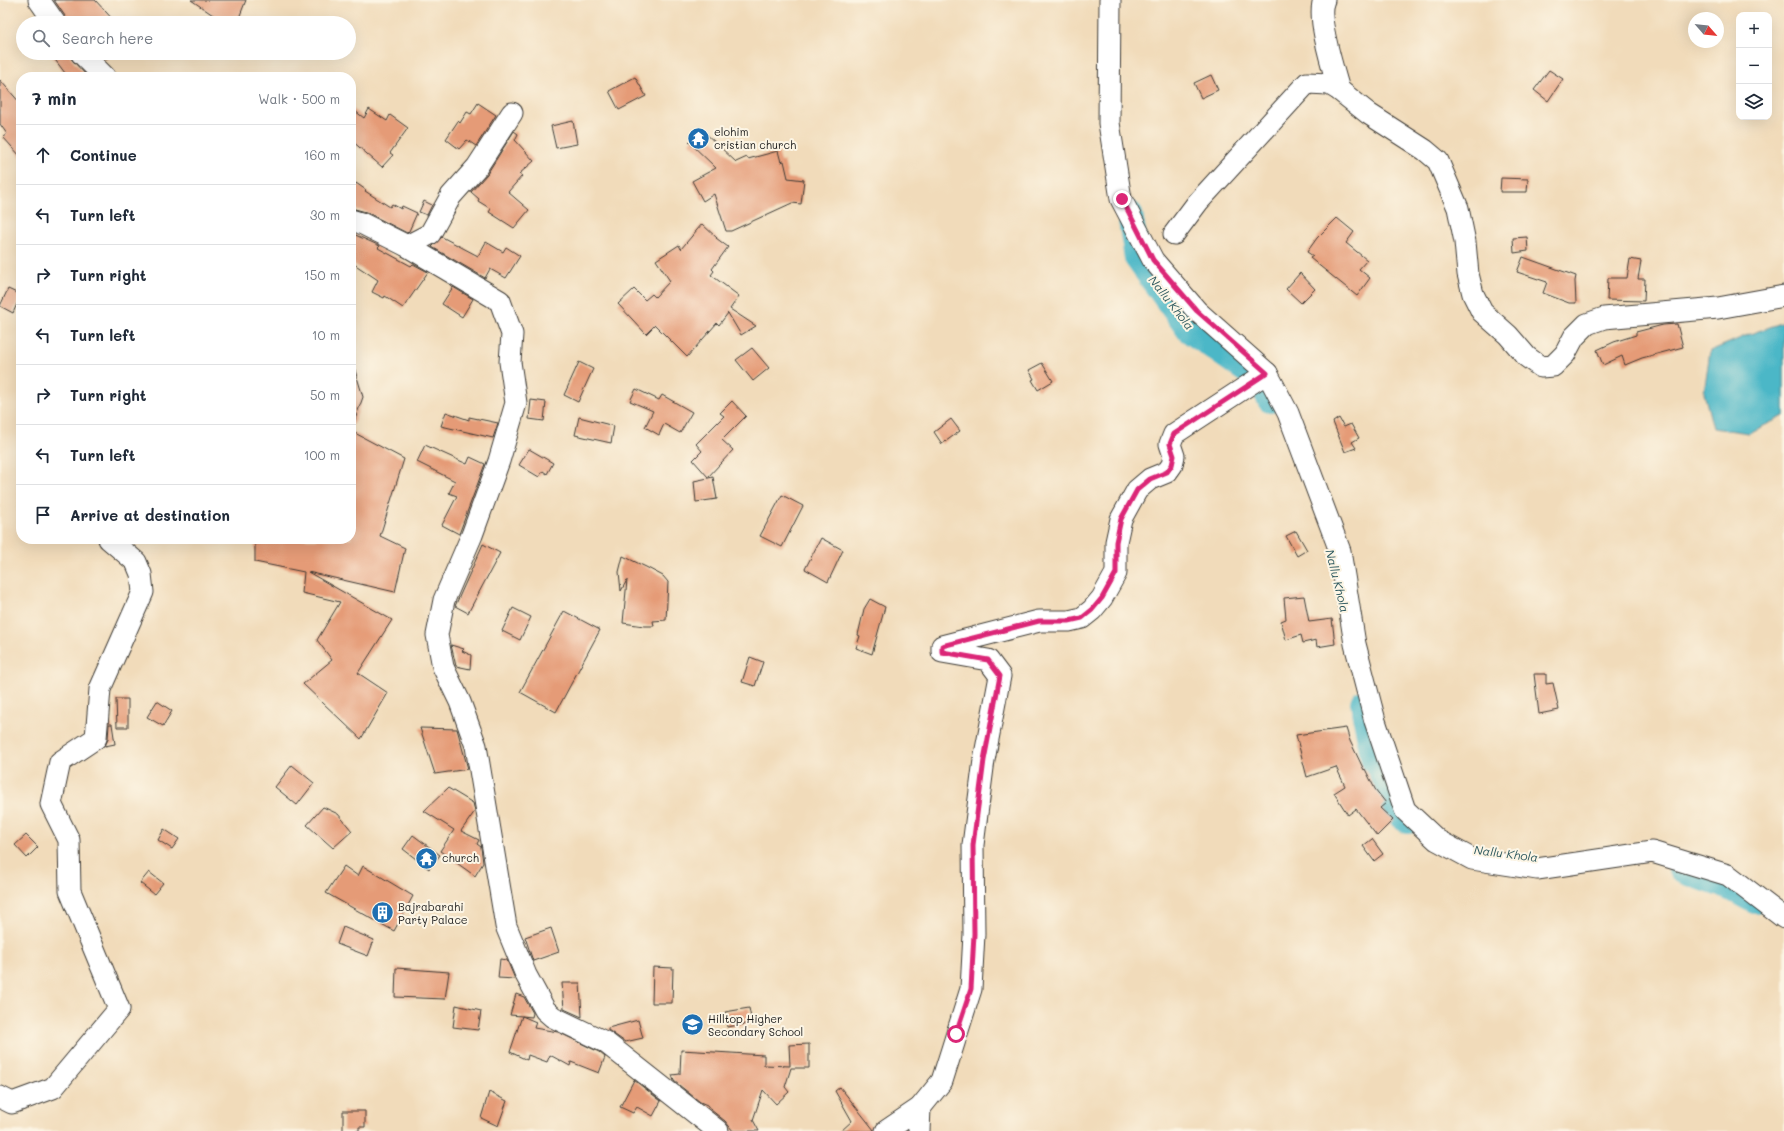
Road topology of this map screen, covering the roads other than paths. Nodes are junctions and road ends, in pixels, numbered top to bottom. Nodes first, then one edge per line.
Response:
1 (39, 0) edge
2 (1110, 0) edge
3 (1324, 0) edge
4 (50, 16) edge
5 (88, 60) edge
6 (100, 72) edge
7 (1339, 90) junction
8 (512, 113) dead end
9 (356, 222) edge
10 (1174, 234) dead end
11 (407, 246) junction
12 (1784, 296) edge
13 (1267, 373) junction
14 (115, 544) edge
15 (1784, 918) edge
16 (0, 1097) edge
17 (920, 1108) junction
18 (718, 1131) edge
19 (886, 1131) edge
20 (919, 1131) edge

1 - 4 street
2 - 13 street
3 - 7 street
5 - 6 street
7 - 10 street
7 - 12 street
8 - 11 street
9 - 11 street
11 - 18 street
13 - 15 street
13 - 17 street
14 - 16 street
17 - 19 street
17 - 20 street

